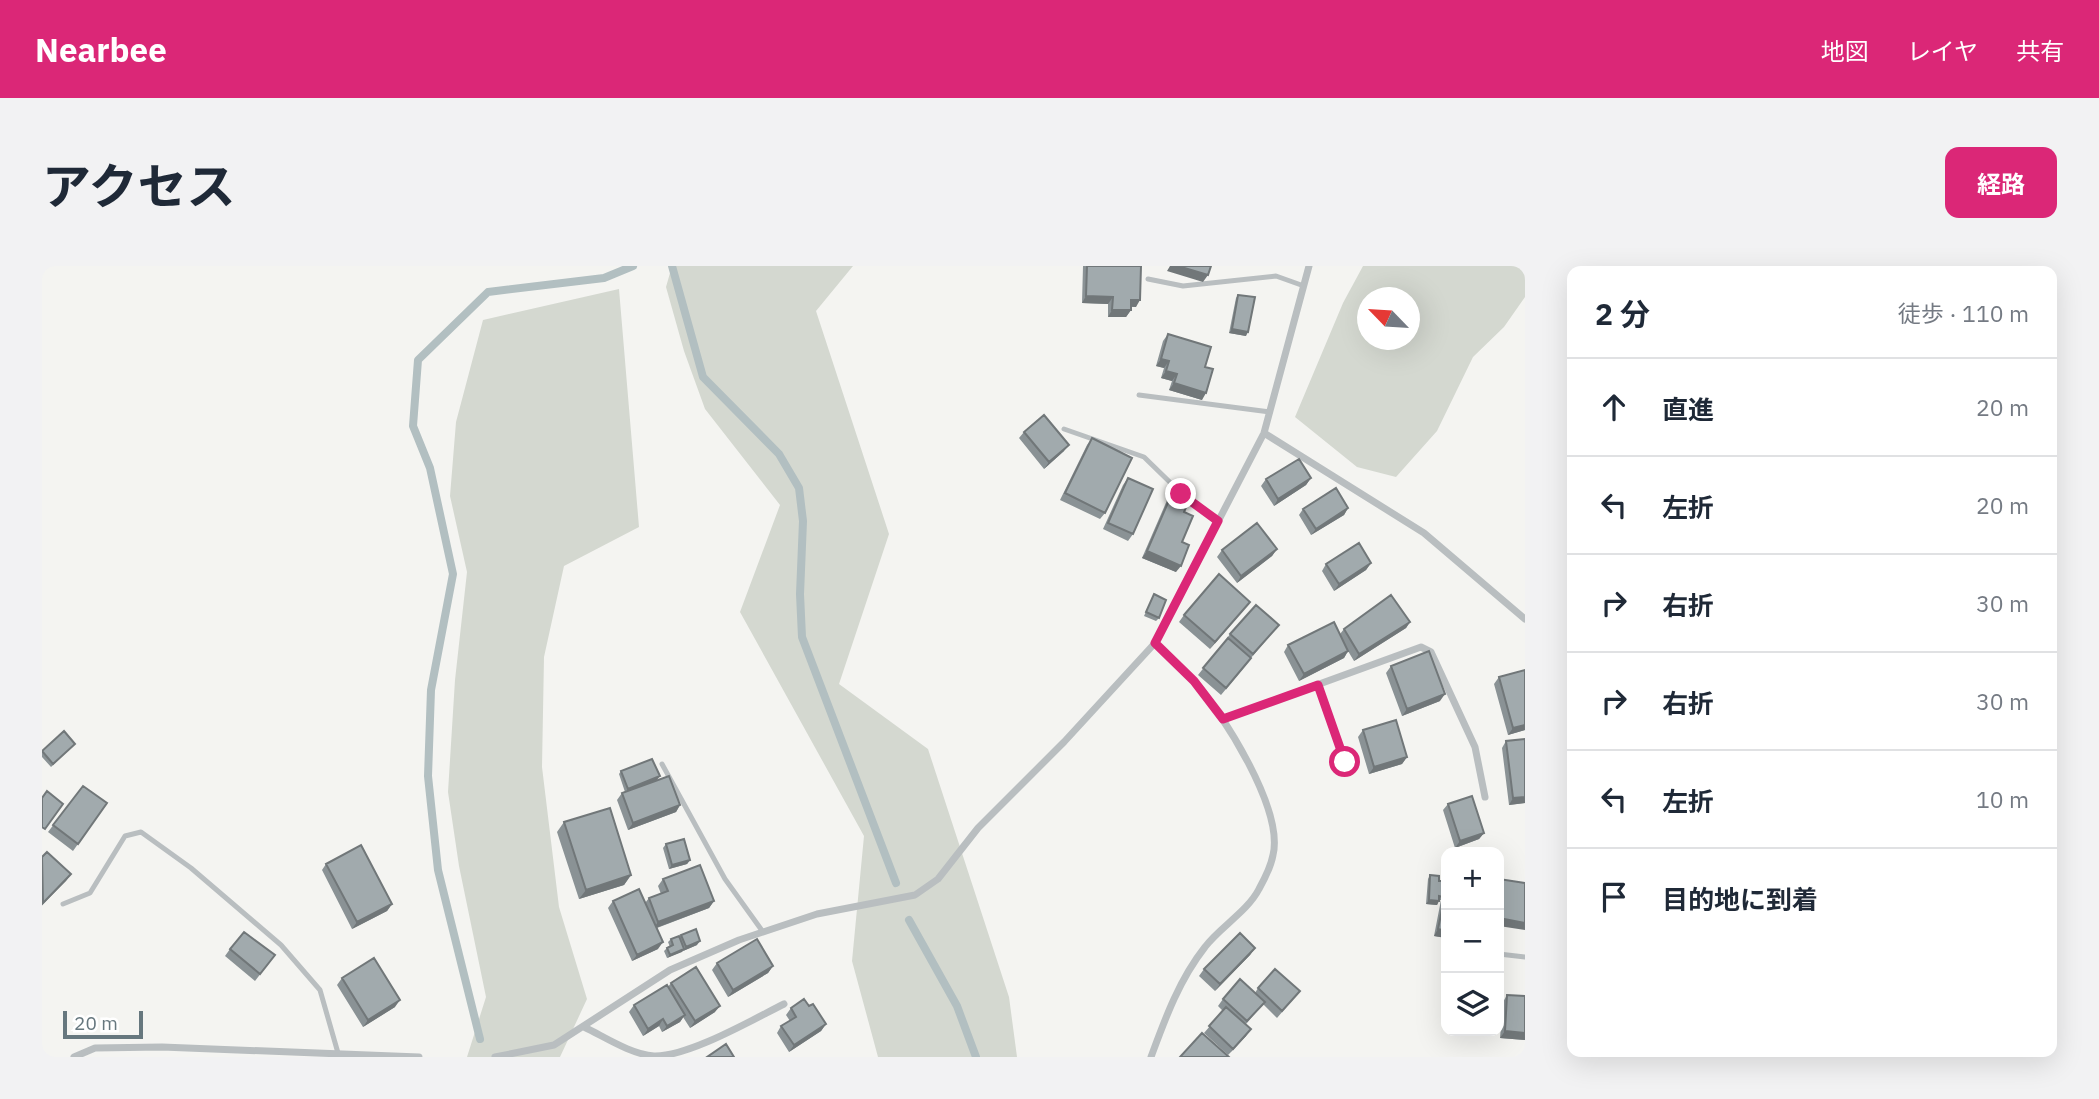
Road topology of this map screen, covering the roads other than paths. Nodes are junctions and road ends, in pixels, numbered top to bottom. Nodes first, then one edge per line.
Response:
1 (1309, 266) edge
2 (1148, 279) dead end
3 (1304, 286) junction
4 (1139, 395) dead end
5 (1270, 412) junction
6 (1064, 429) dead end
7 (1264, 433) junction
8 (1218, 521) junction
9 (1525, 620) edge
10 (1155, 643) junction
11 (1318, 685) junction
12 (1223, 719) junction
13 (1345, 762) dead end
14 (662, 764) dead end
15 (1485, 797) dead end
16 (63, 904) dead end
17 (763, 932) junction
18 (1504, 955) edge
19 (1525, 957) edge
20 (784, 1004) dead end
21 (584, 1027) junction
22 (338, 1053) junction
23 (74, 1057) edge
24 (419, 1057) edge
25 (495, 1057) edge
26 (655, 1057) edge
27 (1152, 1057) edge

1 - 3 street
2 - 3 lane
3 - 5 street
4 - 5 lane
5 - 7 street
6 - 8 lane
7 - 8 street
7 - 9 street
8 - 10 street
10 - 12 street
10 - 17 street
11 - 12 street
11 - 13 lane
11 - 15 street
12 - 27 street
14 - 17 lane
16 - 22 lane
17 - 21 street
18 - 19 lane
20 - 26 street
21 - 25 street
21 - 26 street
22 - 23 street
22 - 24 street

